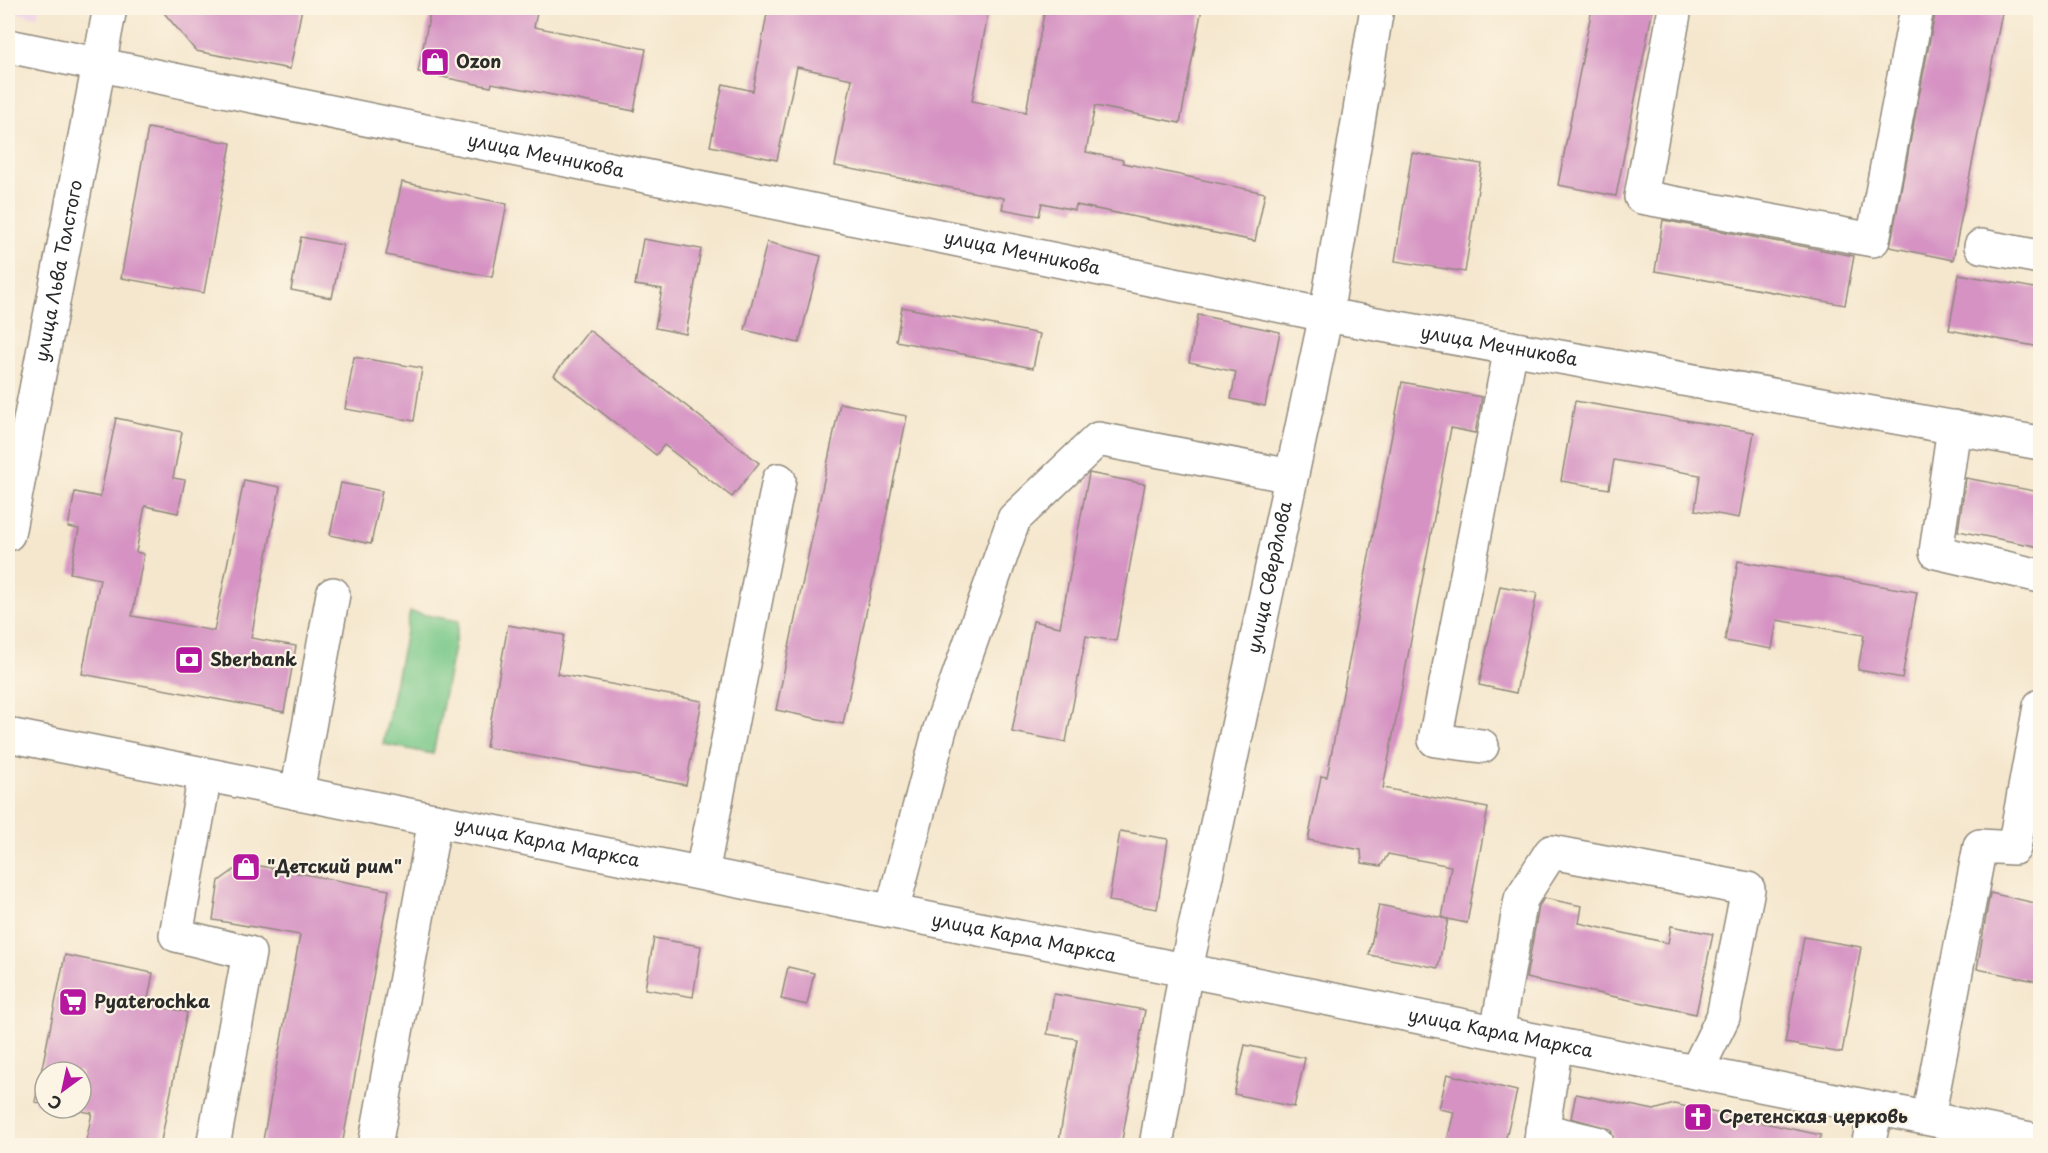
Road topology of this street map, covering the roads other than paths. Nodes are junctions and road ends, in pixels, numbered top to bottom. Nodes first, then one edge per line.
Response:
1 (110, 8) edge
2 (1377, 8) edge
3 (1676, 8) edge
4 (1917, 8) edge
5 (8, 46) edge
6 (100, 65) junction
7 (1981, 246) dead end
8 (2040, 257) edge
9 (1326, 315) junction
10 (1511, 348) junction
11 (1954, 427) junction
12 (2040, 443) edge
13 (1291, 476) junction
14 (778, 480) dead end
15 (8, 534) edge
16 (2040, 576) edge
17 (333, 594) dead end
18 (2040, 706) edge
19 (8, 735) edge
20 (1482, 746) dead end
21 (205, 775) junction
22 (297, 793) junction
23 (435, 820) junction
24 (702, 873) junction
25 (892, 911) junction
26 (1186, 969) junction
27 (1497, 1032) junction
28 (1556, 1044) junction
29 (1696, 1072) junction
30 (1876, 1108) junction
31 (1928, 1118) junction
32 (1541, 1138) edge
33 (2040, 1141) edge
34 (213, 1146) edge
35 (375, 1146) edge
36 (1156, 1146) edge
37 (1596, 1146) edge
38 (1868, 1146) edge

1 - 6 street, улица Льва Толстого
2 - 9 street, улица Свердлова
3 - 4 street
5 - 6 street, улица Мечникова
6 - 9 street, улица Мечникова
6 - 15 street, улица Льва Толстого
7 - 8 street
9 - 10 street, улица Мечникова
9 - 13 street, улица Свердлова
10 - 11 street, улица Мечникова
10 - 20 street
11 - 12 street, улица Мечникова
11 - 16 street
13 - 25 street
13 - 26 street, улица Свердлова
14 - 24 street
17 - 22 street
18 - 31 street
19 - 21 street, улица Карла Маркса
21 - 22 street, улица Карла Маркса
21 - 34 street
22 - 23 street, улица Карла Маркса
23 - 24 street, улица Карла Маркса
23 - 35 street
24 - 25 street, улица Карла Маркса
25 - 26 street, улица Карла Маркса
26 - 27 street, улица Карла Маркса
26 - 36 street, улица Свердлова
27 - 28 street, улица Карла Маркса
27 - 29 street
28 - 29 street, улица Карла Маркса
28 - 32 street
29 - 30 street, улица Карла Маркса
30 - 31 street, улица Карла Маркса
30 - 38 street
31 - 33 street, улица Карла Маркса
32 - 37 street

